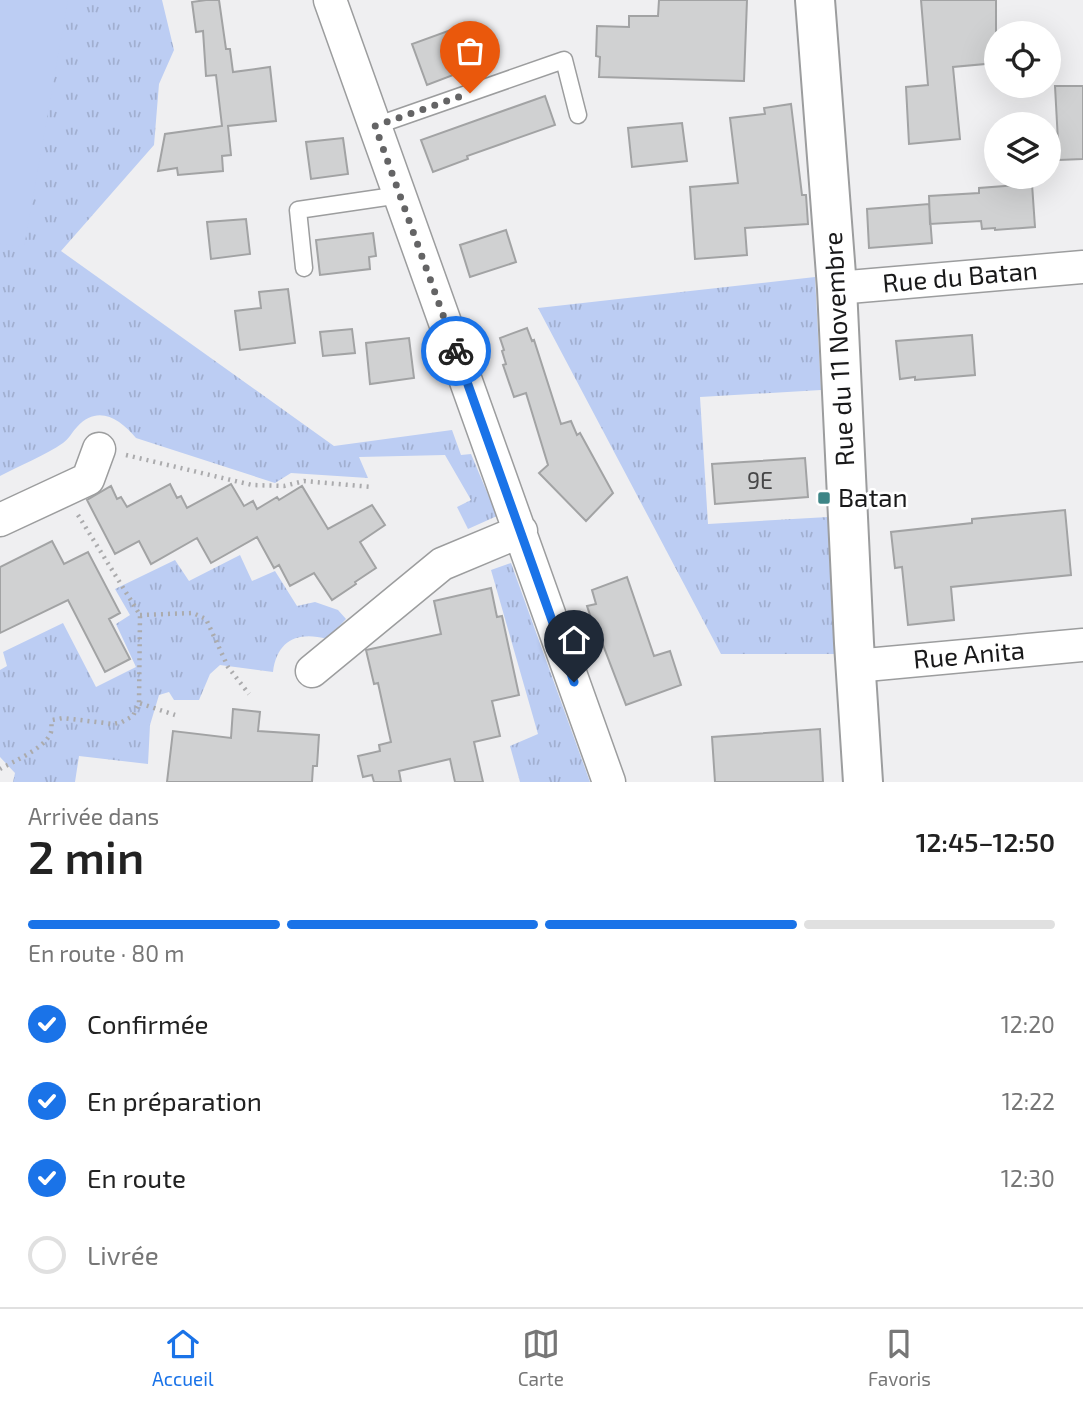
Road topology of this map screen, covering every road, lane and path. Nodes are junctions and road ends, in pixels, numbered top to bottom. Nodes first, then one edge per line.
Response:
1 (330, 0) edge
2 (815, 0) edge
3 (578, 115) dead end
4 (375, 126) junction
5 (400, 195) junction
6 (1083, 267) edge
7 (304, 268) dead end
8 (836, 288) junction
9 (99, 449) joint
10 (372, 487) dead end
11 (63, 490) junction
12 (0, 520) edge
13 (521, 531) junction
14 (140, 615) junction
15 (1083, 645) edge
16 (855, 666) junction
17 (312, 671) dead end
18 (249, 694) dead end
19 (139, 704) junction
20 (175, 715) dead end
21 (0, 769) edge
22 (609, 782) edge
23 (863, 782) edge

1 - 4 street
2 - 8 street, Rue du 11 Novembre
3 - 4 lane
4 - 5 street
5 - 7 lane
5 - 13 street
6 - 8 street, Rue du Batan
8 - 16 street, Rue du 11 Novembre
9 - 10 path
9 - 11 street
11 - 12 street
11 - 14 path
13 - 17 street
13 - 22 street
14 - 18 path
14 - 19 path
15 - 16 street, Rue Anita
16 - 23 street, Rue du 11 Novembre
19 - 20 path
19 - 21 path

